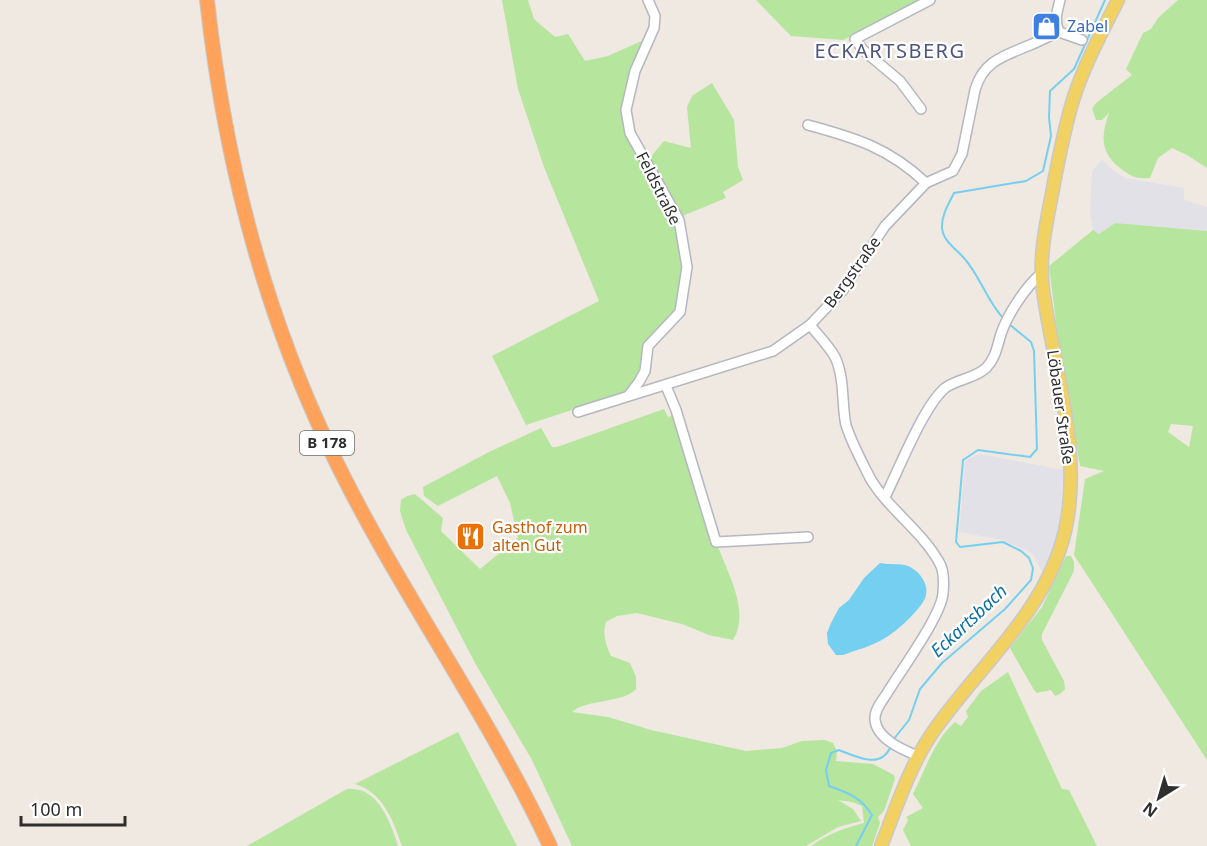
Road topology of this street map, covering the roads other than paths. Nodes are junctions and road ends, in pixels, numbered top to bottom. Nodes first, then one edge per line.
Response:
1 (207, 0) edge
2 (648, 0) edge
3 (930, 0) edge
4 (1060, 0) edge
5 (1119, 0) edge
6 (1059, 32) junction
7 (1089, 43) junction
8 (921, 109) dead end
9 (808, 125) dead end
10 (926, 183) junction
11 (1042, 273) junction
12 (810, 325) junction
13 (645, 371) junction
14 (666, 386) junction
15 (656, 388) junction
16 (629, 395) junction
17 (578, 412) dead end
18 (885, 497) junction
19 (808, 537) dead end
20 (918, 756) junction
21 (550, 846) edge
22 (881, 846) edge

1 - 21 highway, B 178
2 - 13 street, Feldstraße
3 - 8 street
4 - 6 street
5 - 7 main road, Löbauer Straße
6 - 7 street
6 - 10 street, Bergstraße
7 - 11 main road, Löbauer Straße
9 - 10 street
10 - 12 street, Bergstraße
11 - 18 street
11 - 20 main road, Löbauer Straße
12 - 14 street, Bergstraße
12 - 18 street
13 - 15 street
13 - 16 street, Feldstraße
14 - 15 street, Bergstraße
14 - 19 street
15 - 16 street, Bergstraße
16 - 17 street, Bergstraße
18 - 20 street
20 - 22 main road, Löbauer Straße

